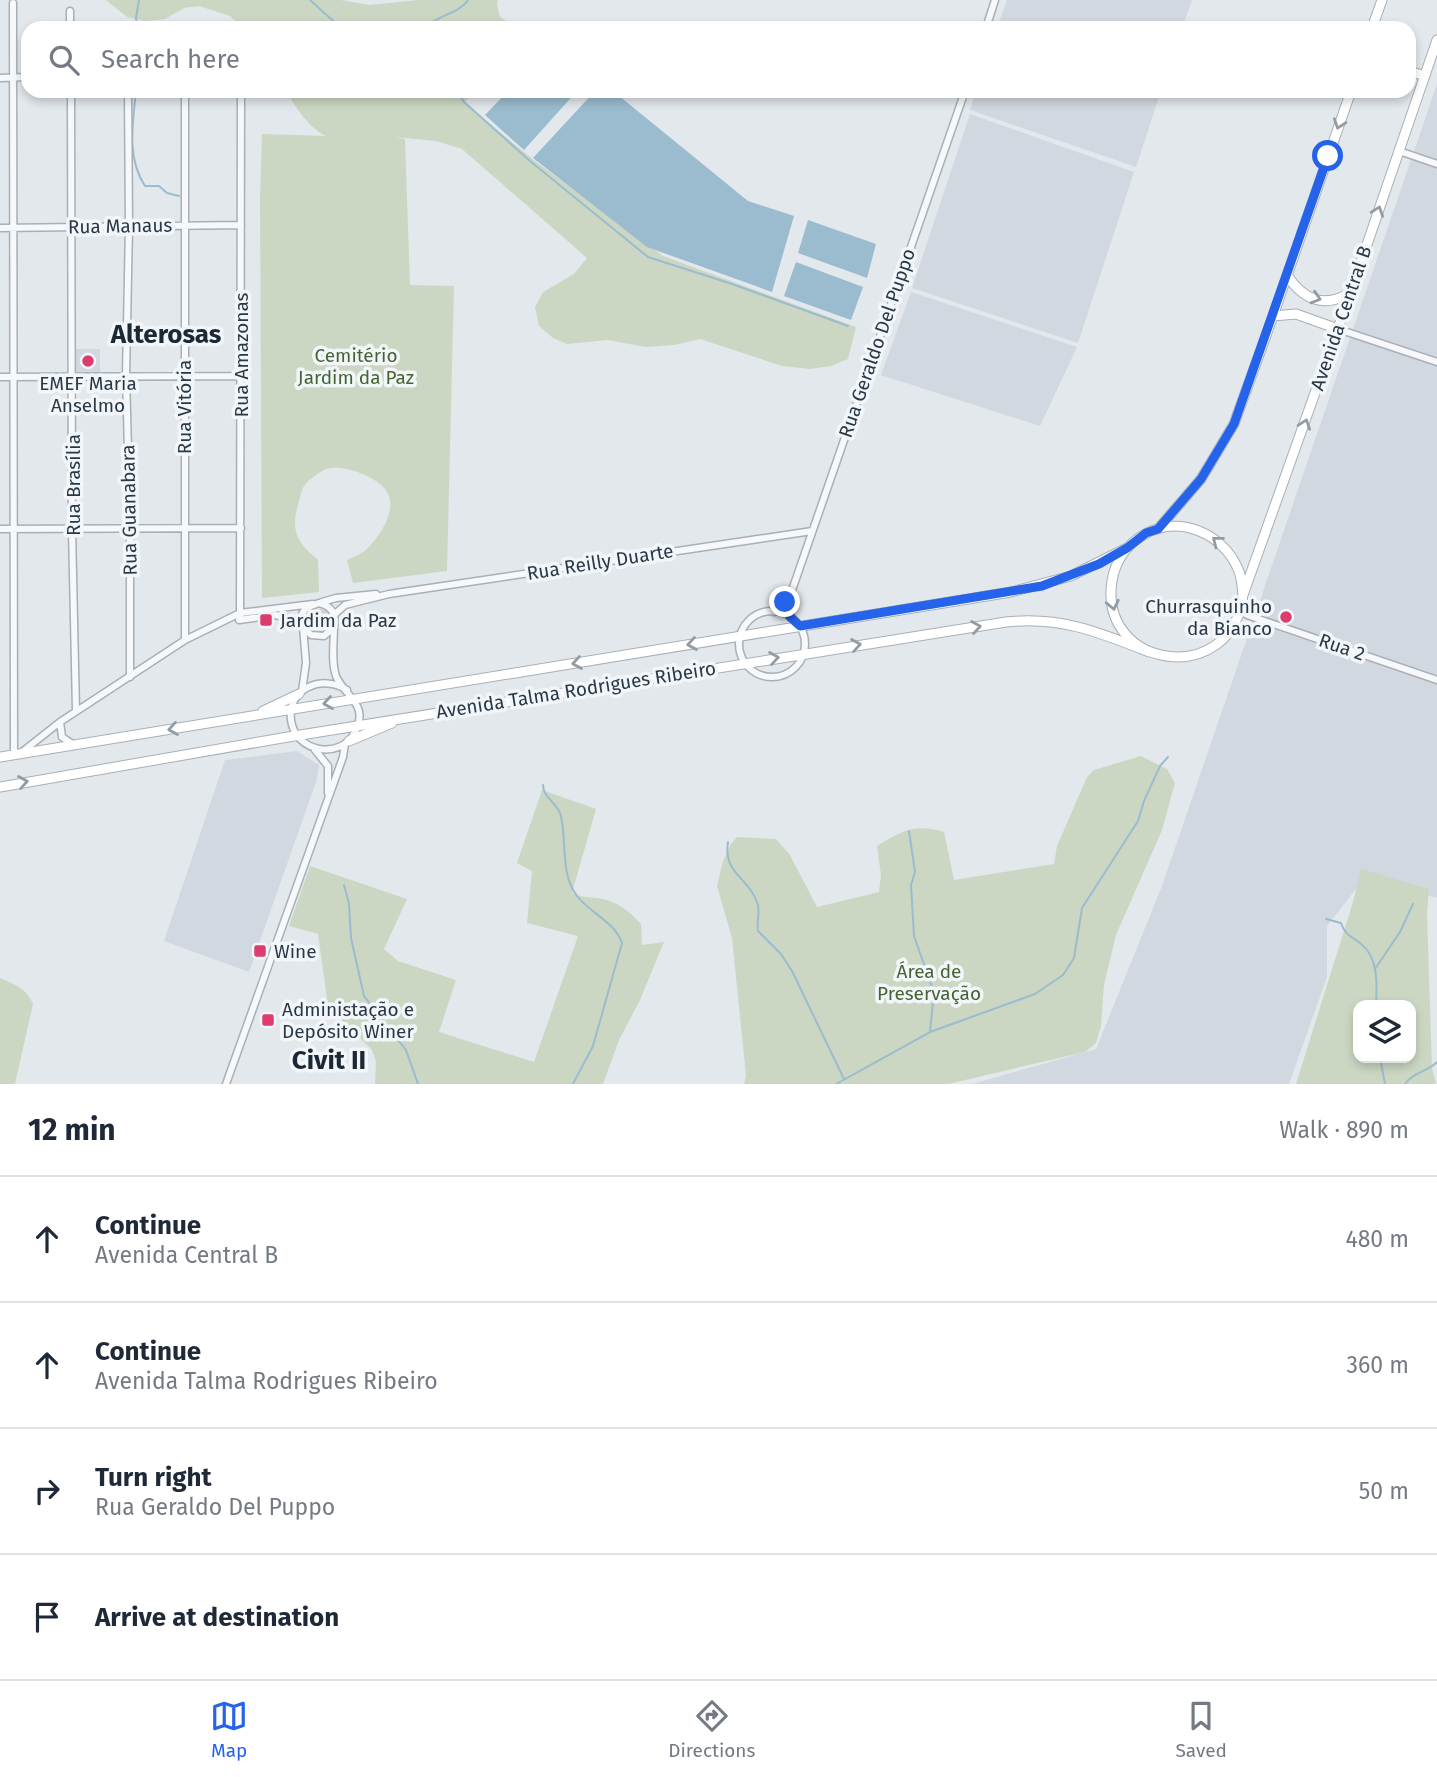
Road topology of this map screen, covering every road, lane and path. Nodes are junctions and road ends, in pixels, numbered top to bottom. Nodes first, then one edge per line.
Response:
1 (995, 0) edge
2 (1382, 0) edge
3 (13, 3) dead end
4 (70, 11) dead end
5 (71, 21) edge
6 (988, 21) edge
7 (1374, 21) edge
8 (1437, 40) edge
9 (1416, 73) edge
10 (1425, 76) junction
11 (13, 77) junction
12 (21, 77) edge
13 (0, 78) edge
14 (71, 98) edge
15 (128, 98) edge
16 (185, 98) edge
17 (241, 98) edge
18 (963, 98) edge
19 (1349, 98) edge
20 (1399, 151) junction
21 (1437, 164) edge
22 (184, 225) junction
23 (241, 225) junction
24 (129, 226) junction
25 (72, 227) junction
26 (0, 228) edge
27 (14, 228) junction
28 (1287, 275) junction
29 (1351, 292) junction
30 (1273, 316) junction
31 (1338, 329) junction
32 (1437, 362) edge
33 (126, 375) junction
34 (72, 376) junction
35 (184, 376) junction
36 (241, 376) junction
37 (0, 377) edge
38 (14, 377) junction
39 (130, 527) junction
40 (184, 528) junction
41 (242, 528) junction
42 (0, 529) edge
43 (72, 529) junction
44 (1158, 529) junction
45 (14, 530) junction
46 (812, 531) junction
47 (1127, 548) junction
48 (389, 594) junction
49 (1243, 595) junction
50 (790, 596) junction
51 (316, 603) junction
52 (774, 612) junction
53 (335, 614) junction
54 (1247, 615) dead end
55 (240, 616) junction
56 (790, 617) junction
57 (302, 623) junction
58 (800, 626) junction
59 (334, 627) junction
60 (740, 636) junction
61 (185, 640) junction
62 (1149, 652) junction
63 (804, 653) junction
64 (745, 663) junction
65 (130, 677) junction
66 (1437, 680) edge
67 (346, 690) junction
68 (301, 692) junction
69 (354, 699) junction
70 (292, 709) junction
71 (76, 711) junction
72 (258, 714) junction
73 (403, 718) junction
74 (60, 722) junction
75 (358, 726) junction
76 (297, 736) junction
77 (347, 742) junction
78 (74, 745) junction
79 (310, 747) junction
80 (18, 753) junction
81 (0, 757) edge
82 (0, 787) edge
83 (327, 801) junction
84 (226, 1084) edge

1 - 6 street
2 - 7 main road
3 - 11 street
4 - 5 street
8 - 10 main road, Avenida Central B
9 - 10 main road
10 - 20 main road, Avenida Central B
11 - 12 street
11 - 13 street
11 - 27 street
14 - 25 street, Rua Brasília
15 - 24 street, Rua Guanabara
16 - 22 street, Rua Vitória
17 - 23 street, Rua Amazonas
18 - 46 street, Rua Geraldo Del Puppo
19 -> 28 main road
20 - 21 street
29 -> 20 main road, Avenida Central B
22 - 23 street, Rua Manaus
22 - 24 street, Rua Manaus
22 - 35 street, Rua Vitória
23 - 36 street, Rua Amazonas
24 - 25 street, Rua Manaus
24 - 33 street, Rua Guanabara
25 - 27 street, Rua Manaus
25 - 34 street, Rua Brasília
26 - 27 street, Rua Manaus
27 - 38 street
28 -> 29 main road
28 - 30 main road
29 - 31 main road, Avenida Central B
30 - 31 main road
30 - 44 main road
31 - 32 street
49 -> 31 main road, Avenida Central B
33 - 34 street
33 - 35 street
33 - 39 street, Rua Guanabara
34 - 38 street
34 - 43 street, Rua Brasília
35 - 36 street
35 - 40 street, Rua Vitória
36 - 41 street, Rua Amazonas
37 - 38 street
38 - 45 street
39 - 40 street
39 - 43 street
39 - 65 street, Rua Guanabara
40 - 41 street
40 - 61 street, Rua Vitória
41 - 55 street, Rua Amazonas
42 - 45 street
43 - 45 street
43 - 71 street, Rua Brasília
44 - 47 main road
49 -> 44 main road
45 - 80 street
46 - 48 street, Rua Reilly Duarte
46 - 50 street, Rua Geraldo Del Puppo
47 - 58 main road, Avenida Talma Rodrigues Ribeiro
47 -> 62 main road
48 - 51 street, Rua Reilly Duarte
48 - 53 street, Rua Reilly Duarte
49 - 62 main road, Avenida Central B
50 - 52 street, Rua Geraldo Del Puppo
50 - 56 street, Rua Geraldo Del Puppo
51 - 53 street
51 - 55 street, Rua Reilly Duarte
51 - 57 street
52 - 56 street
52 - 60 street, Rua Geraldo Del Puppo
53 - 59 street
54 - 66 street, Rua 2
55 - 57 street, Rua Reilly Duarte
55 - 61 street, Rua Reilly Duarte
56 - 58 street
57 - 59 street
57 - 68 street
58 - 60 main road, Avenida Talma Rodrigues Ribeiro
58 - 63 street
59 - 67 street
60 - 64 street
60 -> 69 main road, Avenida Talma Rodrigues Ribeiro
61 - 65 street, Rua Reilly Duarte
63 -> 62 main road, Avenida Talma Rodrigues Ribeiro
64 -> 63 main road, Avenida Talma Rodrigues Ribeiro
63 - 64 street
64 - 73 main road, Avenida Talma Rodrigues Ribeiro
65 - 71 street, Rua Reilly Duarte
67 - 68 street
67 - 69 street
68 - 70 street
68 - 72 main road
69 -> 70 main road, Avenida Talma Rodrigues Ribeiro
69 - 75 street
70 - 72 main road, Avenida Talma Rodrigues Ribeiro
70 - 76 street
71 - 74 street, Rua Reilly Duarte
72 -> 78 main road, Avenida Talma Rodrigues Ribeiro
73 - 75 main road, Avenida Talma Rodrigues Ribeiro
73 - 77 main road
74 - 78 street
74 - 80 street, Rua Reilly Duarte
75 - 76 main road, Avenida Talma Rodrigues Ribeiro
75 - 77 street
76 - 79 street
82 -> 76 main road, Avenida Talma Rodrigues Ribeiro
77 - 79 street
77 - 83 street
78 - 80 main road, Avenida Talma Rodrigues Ribeiro
79 - 83 street
80 - 81 main road, Avenida Talma Rodrigues Ribeiro
83 - 84 street

